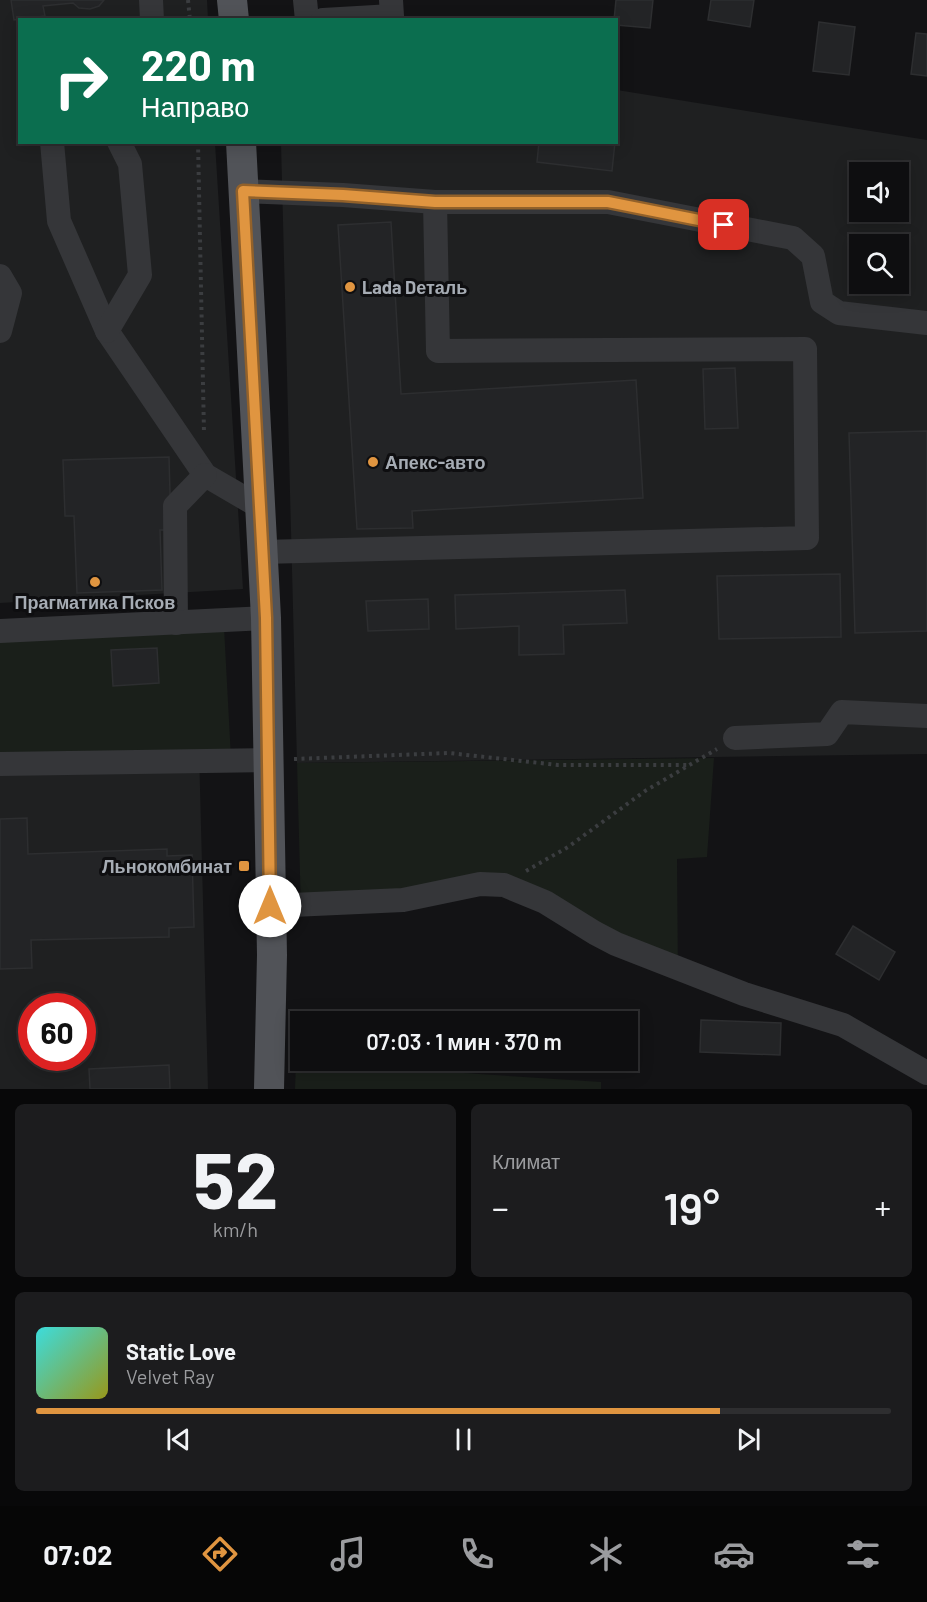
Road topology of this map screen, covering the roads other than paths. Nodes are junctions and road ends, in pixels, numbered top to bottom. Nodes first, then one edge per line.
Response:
1 (150, 0) edge
2 (232, 0) edge
3 (305, 0) edge
4 (391, 0) edge
5 (152, 18) edge
6 (234, 18) edge
7 (307, 18) edge
8 (358, 18) edge
9 (52, 144) edge
10 (120, 144) edge
11 (241, 144) edge
12 (243, 191) junction
13 (435, 202) junction
14 (0, 276) edge
15 (927, 323) edge
16 (0, 331) edge
17 (107, 332) junction
18 (205, 476) junction
19 (260, 507) junction
20 (262, 552) junction
21 (266, 618) junction
22 (176, 622) junction
23 (0, 631) edge
24 (927, 716) edge
25 (735, 738) road end
26 (269, 760) junction
27 (0, 764) edge
28 (270, 906) junction
29 (927, 1073) edge
30 (268, 1089) edge

1 - 5 lane
2 - 6 main road
3 - 7 lane
4 - 8 lane
9 - 17 lane
10 - 17 lane
11 - 12 main road
12 - 13 lane
12 - 19 main road
13 - 15 lane
13 - 20 lane
14 - 16 lane
17 - 18 lane
18 - 19 lane
18 - 22 lane
19 - 20 main road
20 - 21 main road
21 - 22 lane
21 - 26 main road
22 - 23 lane
24 - 25 lane
26 - 27 lane
26 - 28 main road
28 - 29 lane
28 - 30 main road

